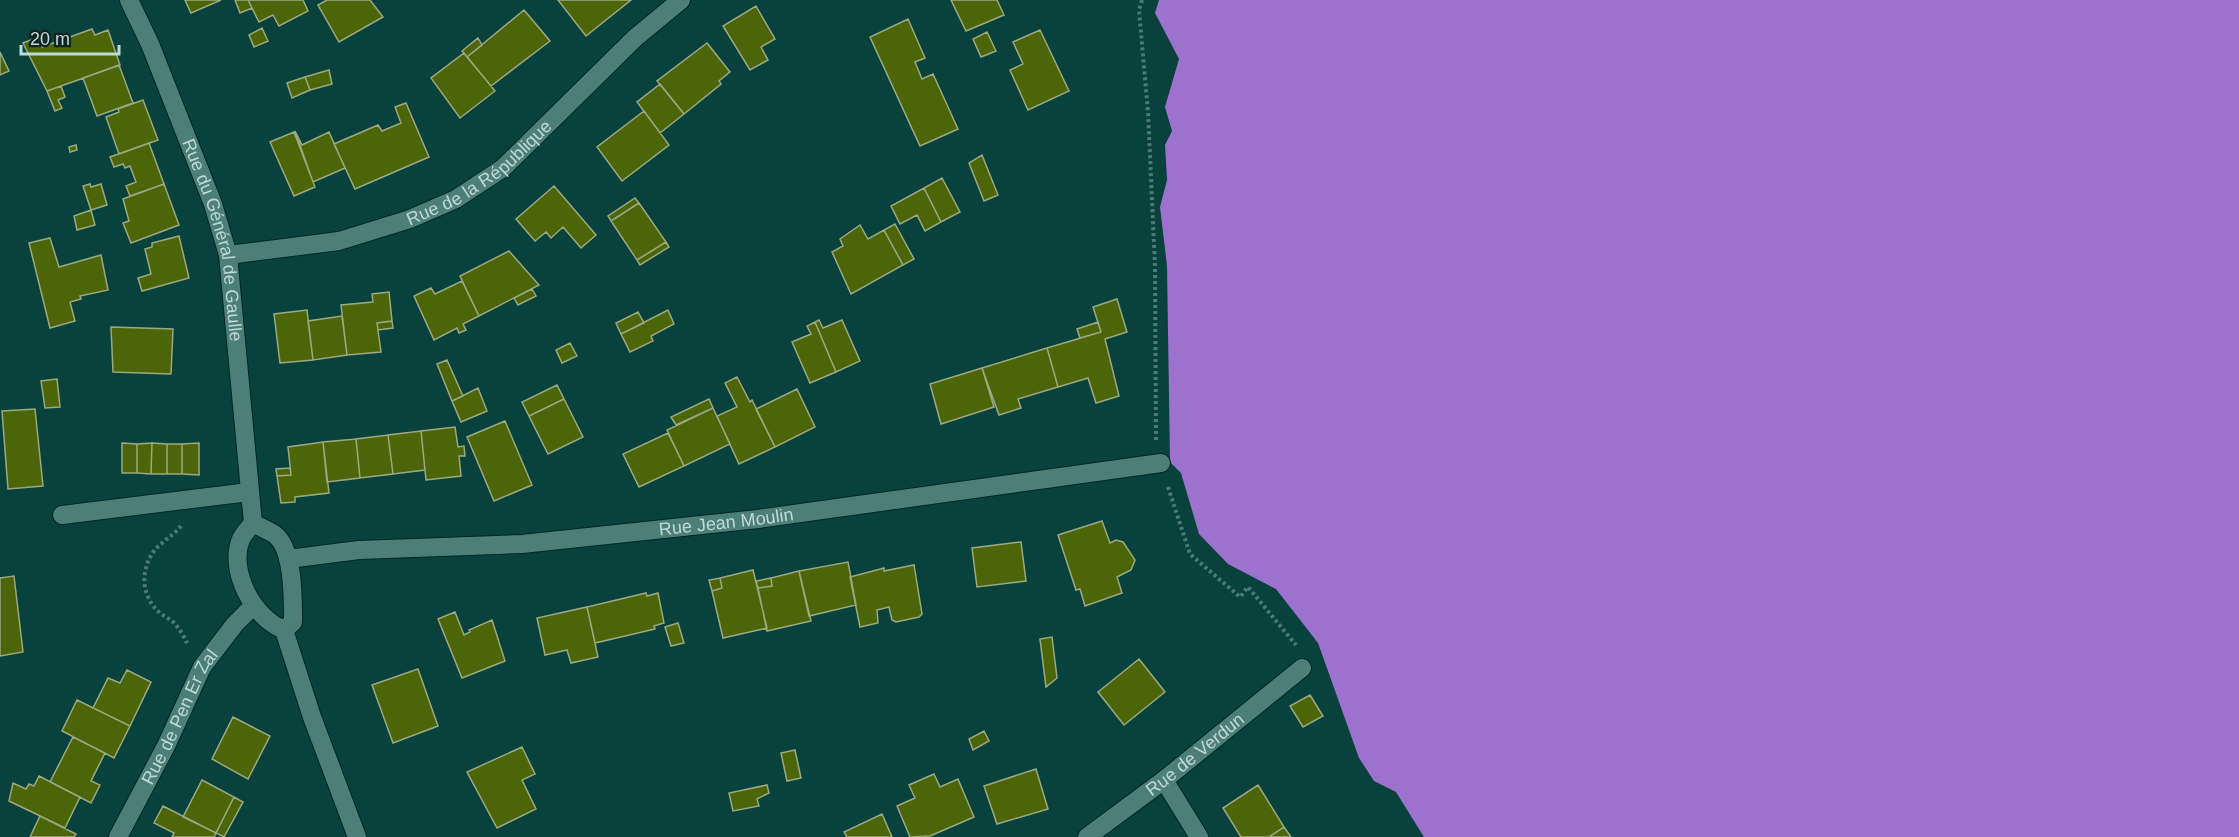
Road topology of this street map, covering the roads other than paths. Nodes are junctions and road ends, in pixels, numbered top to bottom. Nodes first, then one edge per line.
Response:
1 (129, 0) edge
2 (681, 0) edge
3 (228, 255) junction
4 (1161, 463) road end
5 (249, 492) junction
6 (62, 515) dead end
7 (253, 523) junction
8 (288, 560) junction
9 (253, 606) junction
10 (284, 630) junction
11 (1302, 668) road end
12 (1164, 780) junction
13 (117, 837) edge
14 (357, 837) edge
15 (1087, 837) edge
16 (1199, 837) edge

1 - 3 street, Rue du Général de Gaulle
2 - 3 street, Rue de la République
3 - 5 street, Rue du Général de Gaulle
4 - 8 street, Rue Jean Moulin
5 - 6 street
5 - 7 street, Rue du Général de Gaulle
7 - 8 street
7 - 9 street
8 - 10 street
9 - 10 street
9 - 13 street, Rue de Pen Er Zal
10 - 14 street
11 - 12 street, Rue de Verdun
12 - 15 street, Rue de Verdun
12 - 16 street

